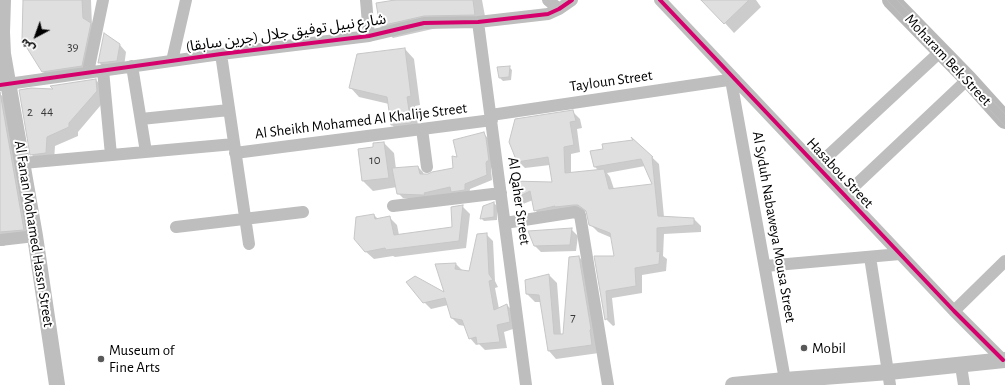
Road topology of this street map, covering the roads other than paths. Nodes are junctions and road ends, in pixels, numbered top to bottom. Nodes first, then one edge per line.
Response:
1 (3, 0) edge
2 (103, 0) edge
3 (186, 0) edge
4 (366, 0) edge
5 (548, 0) edge
6 (572, 0) edge
7 (660, 0) edge
8 (891, 0) edge
9 (559, 10) junction
10 (478, 22) junction
11 (1, 32) edge
12 (369, 36) junction
13 (941, 51) junction
14 (221, 54) junction
15 (172, 61) junction
16 (132, 66) junction
17 (103, 70) junction
18 (88, 72) junction
19 (968, 79) junction
20 (733, 80) junction
21 (5, 84) edge
22 (229, 110) junction
23 (491, 117) junction
24 (141, 119) junction
25 (1005, 120) edge
26 (422, 129) junction
27 (235, 149) junction
28 (146, 152) junction
29 (111, 155) junction
30 (22, 162) junction
31 (817, 166) junction
32 (428, 167) dead end
33 (501, 192) junction
34 (845, 195) junction
35 (392, 206) dead end
36 (302, 212) dead end
37 (245, 219) junction
38 (506, 223) junction
39 (176, 227) dead end
40 (35, 236) junction
41 (0, 240) edge
42 (249, 244) dead end
43 (900, 254) junction
44 (870, 256) junction
45 (1005, 261) edge
46 (765, 266) junction
47 (954, 311) junction
48 (1004, 360) edge
49 (961, 366) junction
50 (889, 379) edge
51 (785, 380) junction
52 (57, 385) edge
53 (526, 385) edge
54 (608, 385) edge
55 (733, 385) edge
56 (964, 385) edge

1 - 11 street, Al Fanan Mohamed Hassn Street
2 - 18 street
3 - 15 street
4 - 12 street
5 - 9 street
6 - 9 street, شارع نبيل توفيق جلال (جرين سابقا)
7 - 20 street, Hasabou Street
8 - 13 main road, Moharam Bek Street
9 - 10 street, شارع نبيل توفيق جلال (جرين سابقا)
10 - 12 street, شارع نبيل توفيق جلال (جرين سابقا)
10 - 23 street, Al Qaher Street
11 - 21 street, Al Fanan Mohamed Hassn Street
12 - 14 street, شارع نبيل توفيق جلال (جرين سابقا)
13 - 19 main road, Moharam Bek Street
13 - 31 street
14 - 15 street, شارع نبيل توفيق جلال (جرين سابقا)
14 - 22 street
15 - 16 street, شارع نبيل توفيق جلال (جرين سابقا)
16 - 17 street, شارع نبيل توفيق جلال (جرين سابقا)
16 - 24 street
17 - 18 street, شارع نبيل توفيق جلال (جرين سابقا)
17 - 29 street
18 - 21 street, شارع نبيل توفيق جلال (جرين سابقا)
19 - 25 main road, Moharam Bek Street
19 - 34 street
20 - 23 street, Tayloun Street
20 - 31 street, Hasabou Street
20 - 46 street, Al Syduh Nabaweya Mousa Street
21 - 30 street, Al Fanan Mohamed Hassn Street
22 - 24 street
22 - 27 street
23 - 26 street, Al Sheikh Mohamed Al Khalije Street
23 - 33 street, Al Qaher Street
24 - 28 street
26 - 27 street, Al Sheikh Mohamed Al Khalije Street
26 - 32 street
27 - 28 street, Al Sheikh Mohamed Al Khalije Street
27 - 37 street
28 - 29 street, Al Sheikh Mohamed Al Khalije Street
29 - 30 street, Al Sheikh Mohamed Al Khalije Street
30 - 40 street, Al Fanan Mohamed Hassn Street
31 - 34 street, Hasabou Street
33 - 35 street
33 - 38 street, Al Qaher Street
34 - 43 street, Hasabou Street
36 - 37 street
37 - 39 street
37 - 42 street
38 - 53 street, Al Qaher Street
38 - 54 street
40 - 41 street
40 - 52 street, Al Fanan Mohamed Hassn Street
43 - 44 street
43 - 47 street, Hasabou Street
44 - 46 street
44 - 50 street
45 - 47 street
46 - 51 street, Al Syduh Nabaweya Mousa Street
47 - 48 street, Hasabou Street
48 - 49 street
49 - 50 street
49 - 56 street
50 - 51 street
51 - 55 street

